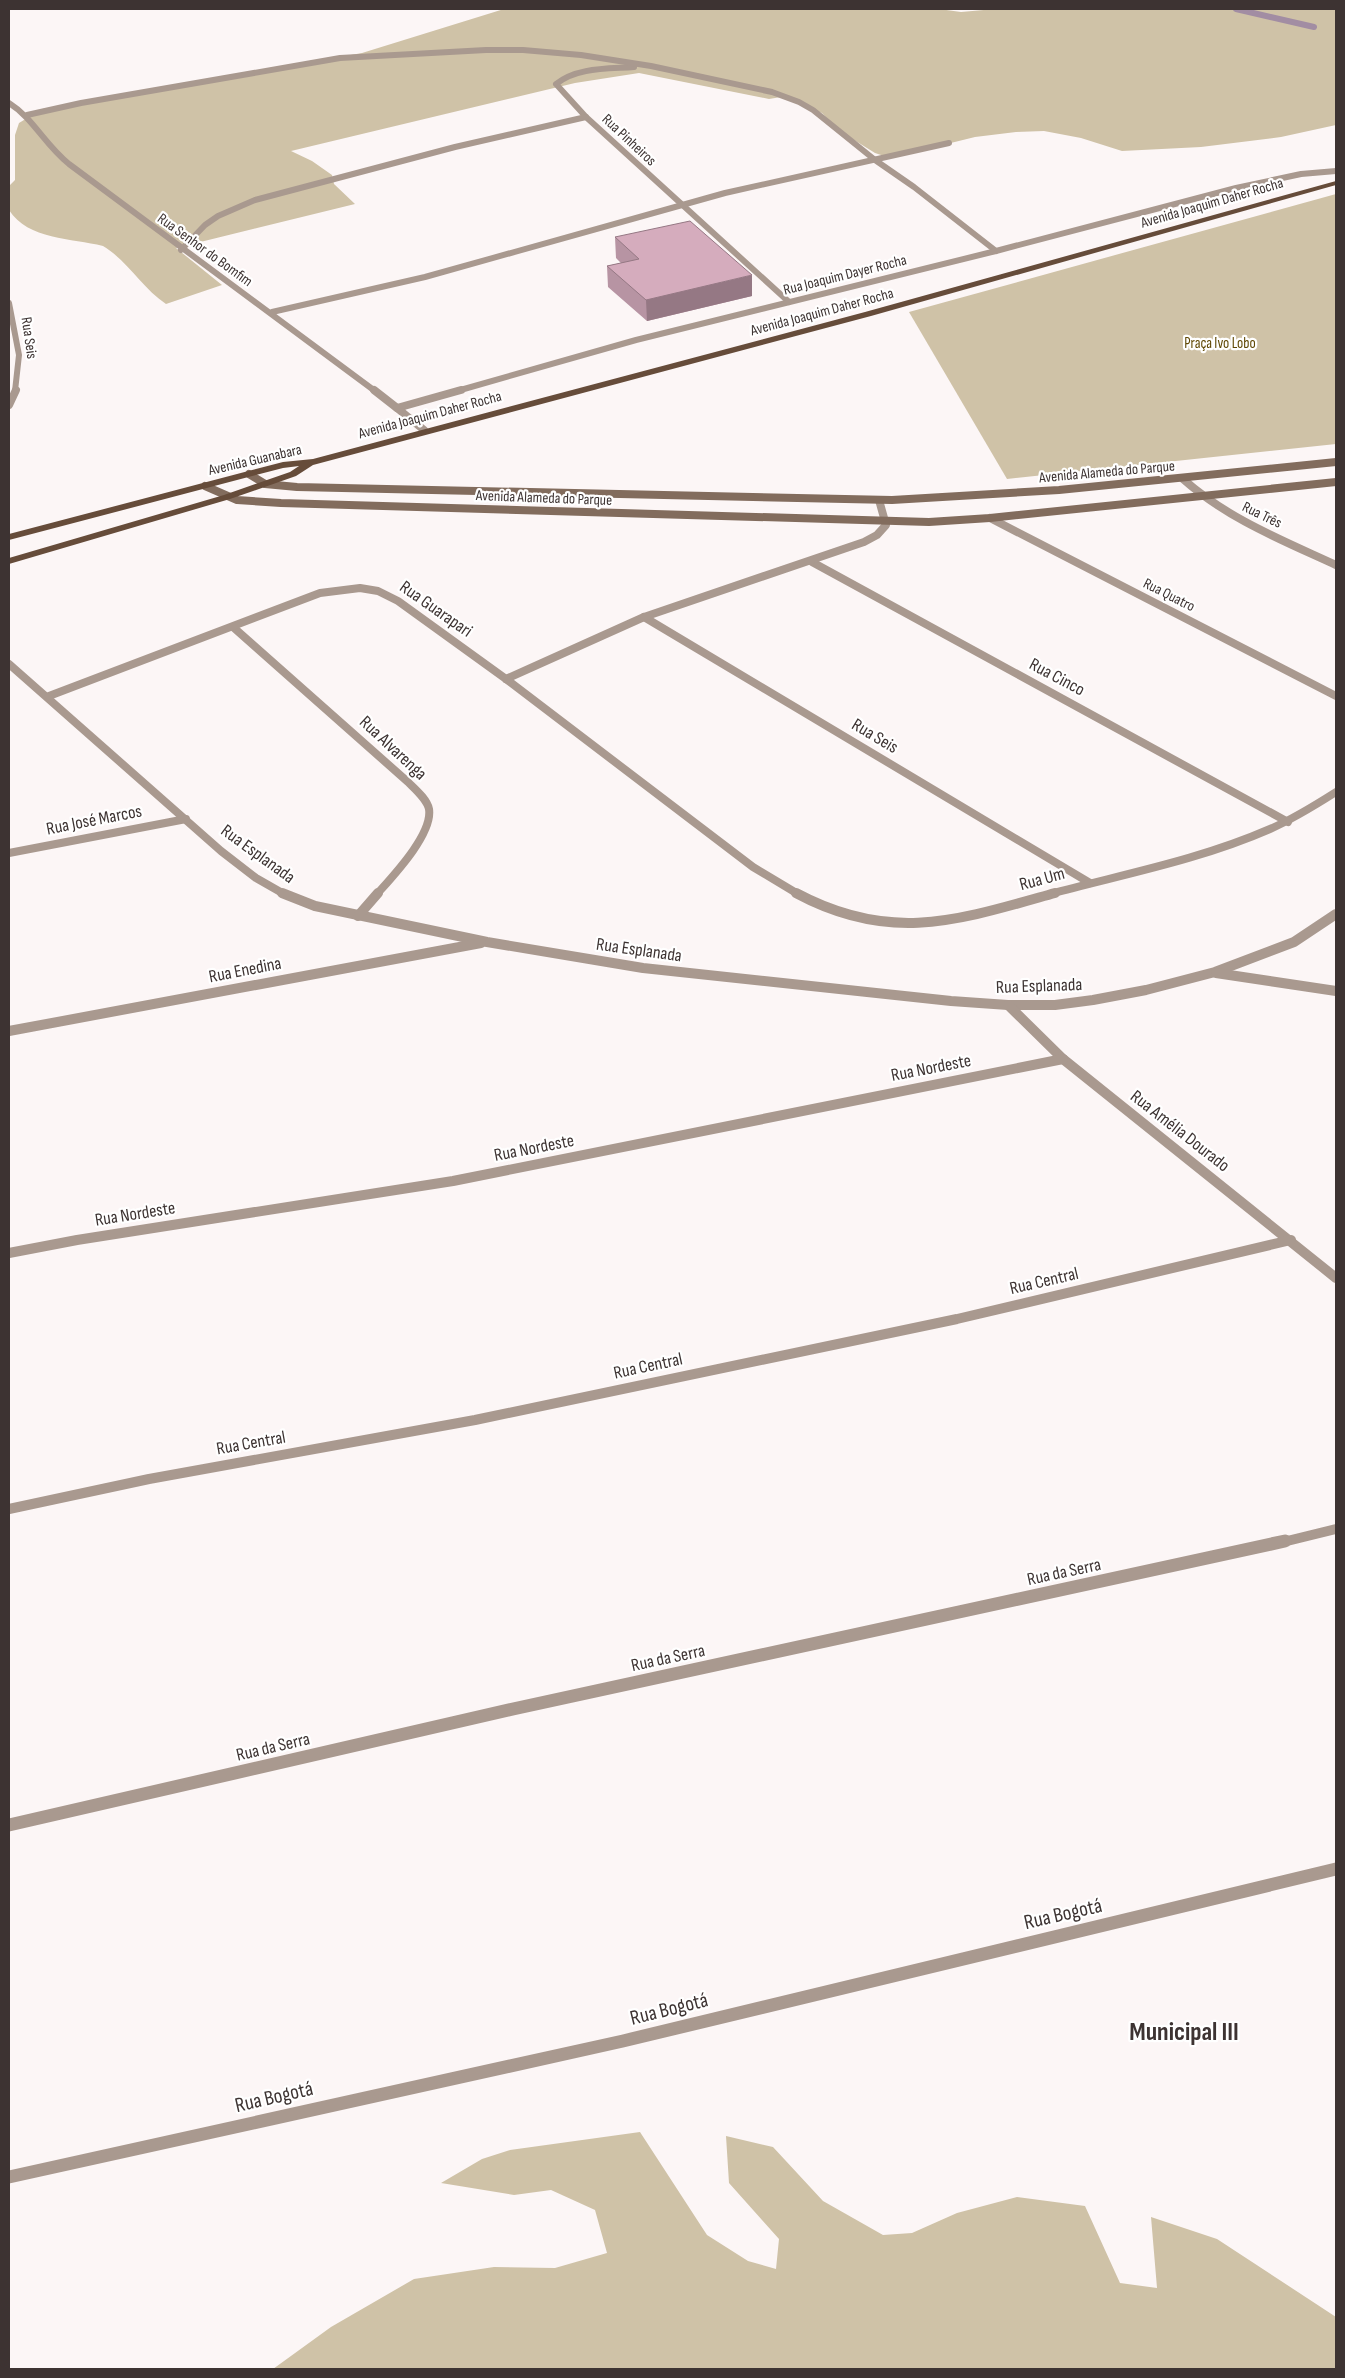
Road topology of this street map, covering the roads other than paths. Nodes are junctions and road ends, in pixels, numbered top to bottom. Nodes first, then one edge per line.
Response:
1 (651, 66) junction
2 (9, 103) edge
3 (27, 115) junction
4 (586, 117) junction
5 (949, 143) dead end
6 (875, 160) junction
7 (1336, 171) edge
8 (1336, 183) edge
9 (681, 206) junction
10 (181, 250) junction
11 (996, 251) junction
12 (789, 302) junction
13 (9, 303) edge
14 (272, 312) junction
15 (9, 405) edge
16 (396, 408) junction
17 (424, 430) junction
18 (312, 462) junction
19 (1336, 462) edge
20 (249, 474) junction
21 (1183, 479) junction
22 (1336, 482) edge
23 (265, 484) junction
24 (205, 486) junction
25 (1200, 496) junction
26 (227, 497) junction
27 (879, 500) junction
28 (990, 518) junction
29 (886, 521) junction
30 (9, 537) edge
31 (9, 561) edge
32 (812, 562) junction
33 (1336, 565) edge
34 (644, 617) junction
35 (233, 626) junction
36 (9, 664) edge
37 (506, 678) junction
38 (49, 696) junction
39 (1336, 696) edge
40 (1336, 792) edge
41 (186, 820) junction
42 (1288, 822) junction
43 (9, 852) edge
44 (752, 867) joint
45 (1090, 883) junction
46 (1336, 914) edge
47 (358, 916) junction
48 (487, 942) junction
49 (1215, 972) junction
50 (1336, 991) edge
51 (1008, 1005) junction
52 (9, 1031) edge
53 (1063, 1058) junction
54 (1291, 1240) junction
55 (9, 1253) edge
56 (1336, 1278) edge
57 (9, 1509) edge
58 (1336, 1529) edge
59 (9, 1826) edge
60 (1336, 1869) edge
61 (9, 2177) edge

1 - 3 street
1 - 4 street, Rua Pinheiros
1 - 6 street
2 - 3 street, Rua Senhor do Bomfim
3 - 10 street, Rua Senhor do Bomfim
4 - 9 street, Rua Pinheiros
4 - 10 street
5 - 6 street
6 - 9 street
6 - 11 street
7 - 11 street, Rua Joaquim Dayer Rocha
8 - 17 main road, Avenida Joaquim Daher Rocha
9 - 12 street, Rua Pinheiros
9 - 14 street
10 - 14 street, Rua Senhor do Bomfim
11 - 12 street, Rua Joaquim Dayer Rocha
12 - 16 street, Rua Joaquim Dayer Rocha
13 - 15 street, Rua Seis
14 - 16 street, Rua Senhor do Bomfim
16 - 17 street
17 - 18 main road, Avenida Joaquim Daher Rocha
18 - 20 main road, Avenida Guanabara
18 - 23 main road, Avenida Guanabara
19 - 21 street, Avenida Alameda do Parque
20 - 23 street, Avenida Alameda do Parque
20 - 24 main road, Avenida Guanabara
21 - 25 street, Rua Três
21 - 27 street, Avenida Alameda do Parque
22 - 25 street, Avenida Alameda do Parque
23 - 26 main road, Avenida Guanabara
23 - 27 street, Avenida Alameda do Parque
24 - 26 street, Avenida Alameda do Parque
24 - 30 main road, Avenida Guanabara
25 - 28 street, Avenida Alameda do Parque
25 - 33 street, Rua Três
26 - 29 street, Avenida Alameda do Parque
26 - 31 main road, Avenida Guanabara
27 - 29 street
28 - 29 street, Avenida Alameda do Parque
28 - 39 street, Rua Quatro
29 - 32 street
32 - 34 street
32 - 42 street, Rua Cinco
34 - 37 street
34 - 45 street, Rua Seis
35 - 37 street, Rua Guarapari
35 - 38 street, Rua Guarapari
35 - 47 street, Rua Alvarenga
36 - 38 street, Rua Esplanada
37 - 44 street, Rua Guarapari
38 - 41 street, Rua Esplanada
40 - 42 street, Rua Um
41 - 43 street, Rua José Marcos
41 - 47 street, Rua Esplanada
42 - 45 street, Rua Um
44 - 45 street, Rua Um
46 - 49 street, Rua Esplanada
47 - 48 street, Rua Esplanada
48 - 51 street, Rua Esplanada
48 - 52 street, Rua Enedina
49 - 50 street
49 - 51 street, Rua Esplanada
51 - 53 street, Rua Amélia Dourado
53 - 54 street, Rua Amélia Dourado
53 - 55 street, Rua Nordeste
54 - 56 street, Rua Amélia Dourado
54 - 57 street, Rua Central
58 - 59 street, Rua da Serra
60 - 61 street, Rua Bogotá

